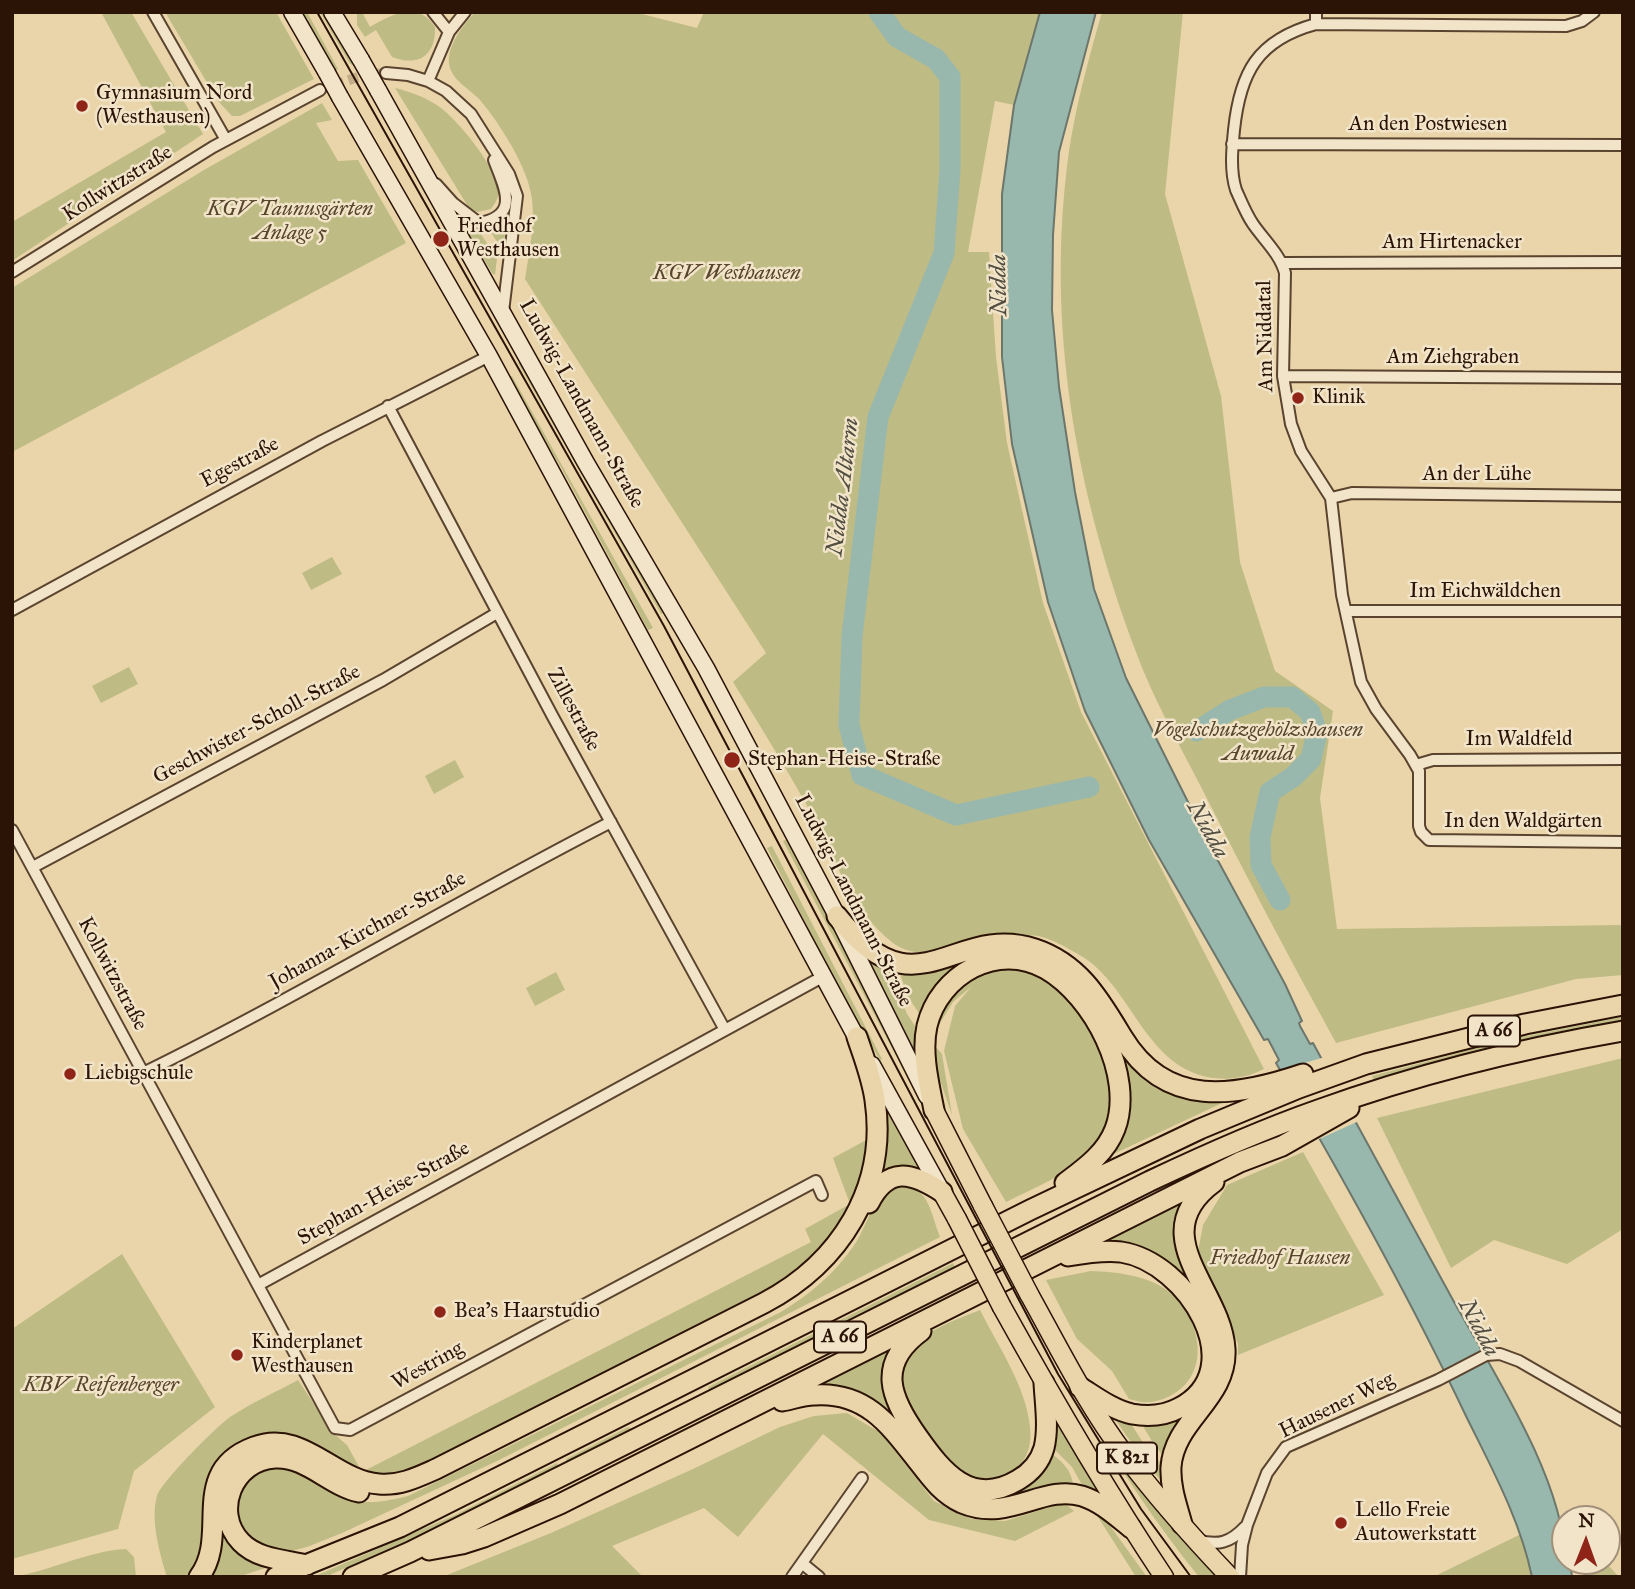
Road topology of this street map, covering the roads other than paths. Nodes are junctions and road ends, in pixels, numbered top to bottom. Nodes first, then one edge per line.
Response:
1 (153, 12) edge
2 (292, 12) edge
3 (332, 12) edge
4 (433, 12) edge
5 (1594, 12) edge
6 (459, 14) edge
7 (1316, 18) edge
8 (449, 32) junction
9 (386, 73) tunnel mouth
10 (428, 81) junction
11 (320, 90) tunnel mouth
12 (226, 140) junction
13 (487, 140) junction
14 (1232, 144) junction
15 (1623, 145) edge
16 (426, 173) junction
17 (1623, 262) edge
18 (1282, 263) junction
19 (12, 272) edge
20 (503, 312) junction
21 (489, 356) junction
22 (1283, 376) junction
23 (1623, 378) edge
24 (388, 406) junction
25 (1623, 496) edge
26 (1331, 498) junction
27 (12, 610) edge
28 (1347, 611) junction
29 (1623, 611) edge
30 (497, 613) junction
31 (1623, 759) edge
32 (1416, 765) junction
33 (611, 822) junction
34 (12, 830) edge
35 (1623, 842) edge
36 (33, 867) junction
37 (836, 916) junction
38 (824, 976) junction
39 (1623, 1005) edge
40 (725, 1030) junction
41 (1623, 1031) edge
42 (857, 1037) junction
43 (142, 1073) junction
44 (1380, 1089) junction
45 (1255, 1097) junction
46 (934, 1110) junction
47 (1240, 1162) junction
48 (942, 1192) junction
49 (822, 1195) dead end
50 (1030, 1210) junction
51 (1049, 1260) junction
52 (258, 1285) junction
53 (953, 1308) junction
54 (1044, 1383) junction
55 (1080, 1387) junction
56 (761, 1405) junction
57 (1623, 1422) edge
58 (862, 1478) dead end
59 (1182, 1524) junction
60 (1247, 1525) junction
61 (1131, 1528) junction
62 (1195, 1539) junction
63 (411, 1552) junction
64 (803, 1564) junction
65 (308, 1565) junction
66 (199, 1577) edge
67 (276, 1577) edge
68 (353, 1577) edge
69 (792, 1577) edge
70 (819, 1577) edge
71 (1164, 1577) edge
72 (1230, 1577) edge
73 (1240, 1577) edge

1 - 12 street
2 - 21 main road, K 821, bridge
3 - 16 main road, Ludwig-Landmann-Straße / K 821, bridge
4 - 8 street
5 - 7 street
6 - 8 street
7 - 14 street, Am Niddatal
8 - 10 street
9 - 10 street
10 - 13 street
11 - 12 street, Kollwitzstraße
12 - 19 street, Kollwitzstraße
13 - 16 street
13 - 20 street
14 - 15 street, An den Postwiesen
14 - 18 street, Am Niddatal
16 - 20 main road, Ludwig-Landmann-Straße / K 821
17 - 18 street, Am Hirtenacker
18 - 22 street, Am Niddatal
20 - 37 main road, Ludwig-Landmann-Straße / K 821
21 - 24 street, Egestraße
21 - 38 main road, K 821
22 - 23 street, Am Ziehgraben
22 - 26 street, Am Niddatal
24 - 27 street, Egestraße
24 - 30 street, Zillestraße
25 - 26 street, An der Lühe
26 - 28 street, Am Niddatal
28 - 29 street, Im Eichwäldchen
28 - 32 street, Am Niddatal
30 - 33 street, Zillestraße
30 - 36 street, Geschwister-Scholl-Straße
31 - 32 street, Im Waldfeld
32 - 35 street, In den Waldgärten
33 - 40 street, Zillestraße
33 - 43 street, Johanna-Kirchner-Straße
34 - 36 street, Kollwitzstraße
36 - 43 street, Kollwitzstraße
37 - 45 highway
37 - 46 main road, Ludwig-Landmann-Straße / K 821
38 - 40 street, Stephan-Heise-Straße
38 - 42 main road, K 821
39 - 45 highway, A 66
40 - 52 street, Stephan-Heise-Straße
41 - 44 highway, A 66
42 - 48 main road, K 821
42 - 66 highway
43 - 52 street, Kollwitzstraße
44 - 47 highway
44 - 63 highway, A 66
45 - 50 highway, A 66
46 - 50 highway
46 - 55 main road, Ludwig-Landmann-Straße / K 821, bridge
47 - 51 highway
47 - 59 highway
48 - 54 main road, K 821, bridge
48 - 65 highway
49 - 52 street, Westring
50 - 65 highway, A 66
51 - 53 highway
51 - 55 highway
53 - 54 highway
53 - 56 highway
54 - 61 main road, K 821
55 - 59 main road, Ludwig-Landmann-Straße / K 821
56 - 61 highway
56 - 63 highway
57 - 60 street, Hausener Weg
58 - 64 street
59 - 62 main road, Ludwig-Landmann-Straße / K 821
60 - 62 street
60 - 73 street, Hausener Weg
61 - 71 main road, K 821
62 - 72 main road, Ludwig-Landmann-Straße / K 821
63 - 68 highway, A 66
64 - 69 street
64 - 70 street
65 - 67 highway, A 66

